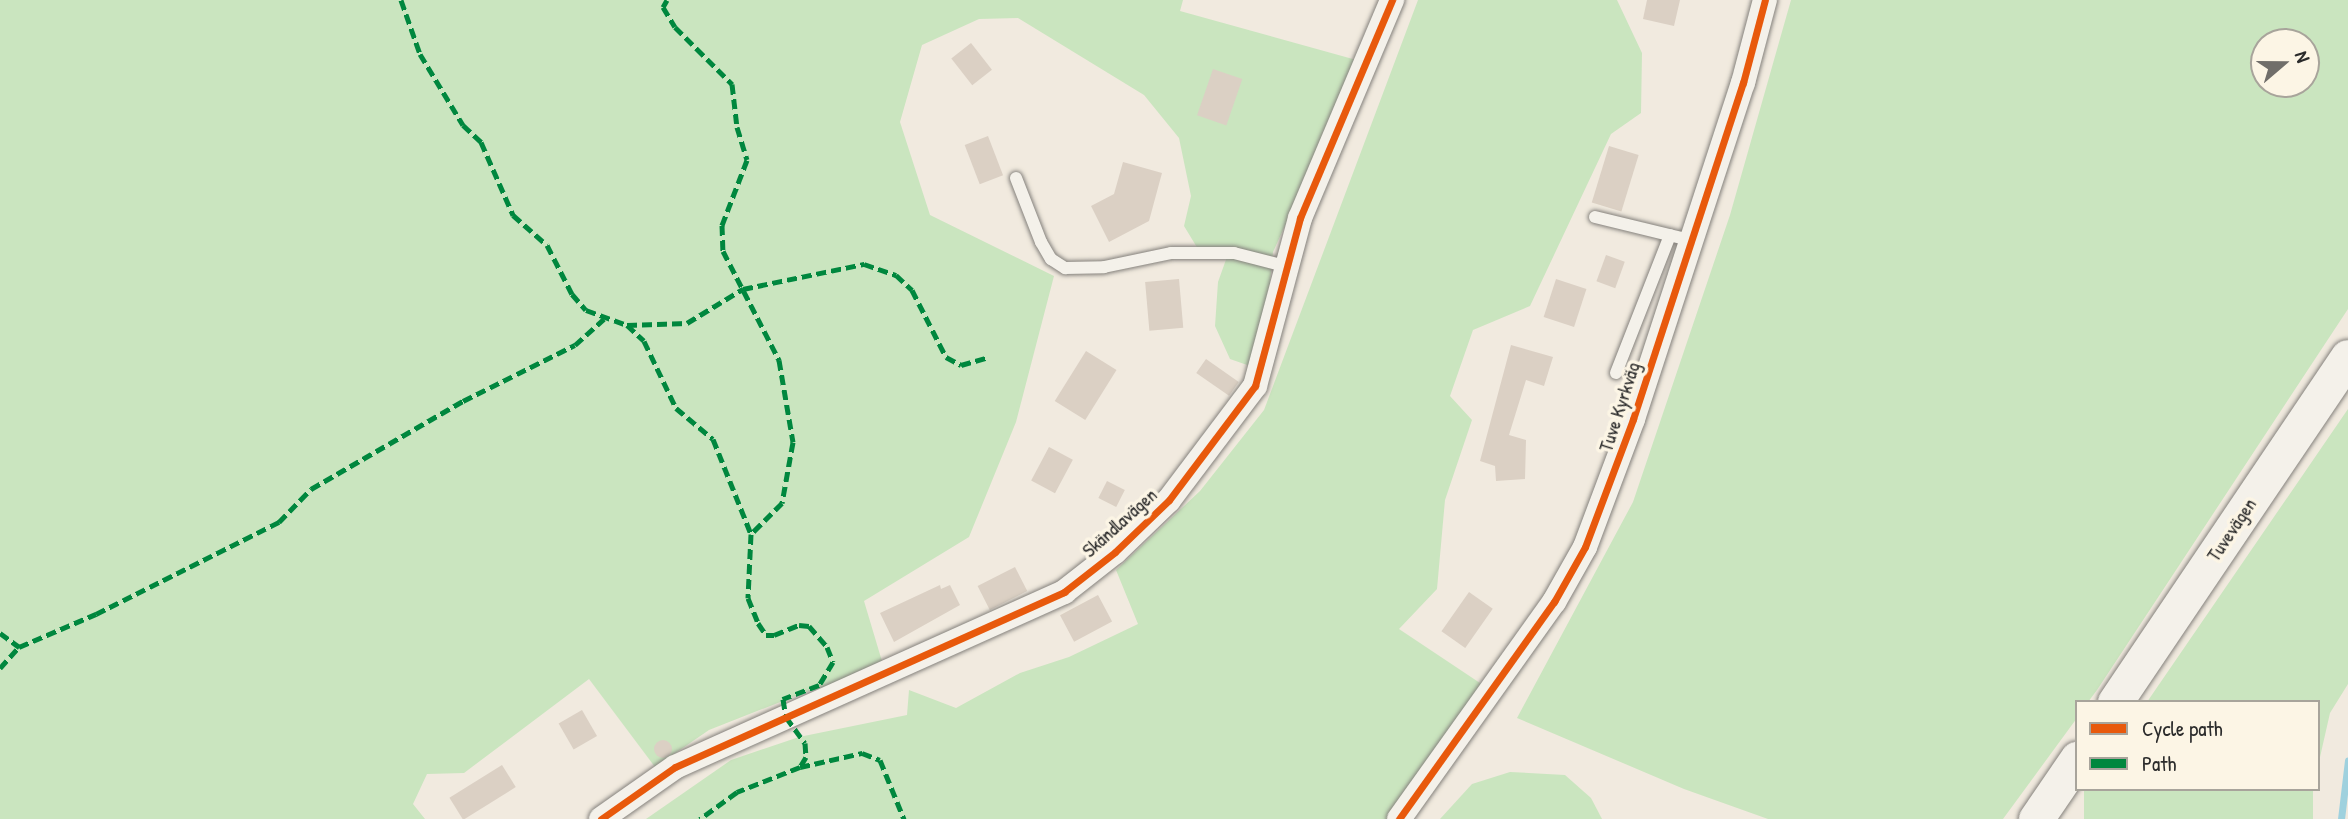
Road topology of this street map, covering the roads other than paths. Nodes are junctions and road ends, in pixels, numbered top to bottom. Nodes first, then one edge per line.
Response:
1 (1392, 0) edge
2 (1765, 0) edge
3 (1016, 178) dead end
4 (1595, 217) dead end
5 (1680, 238) junction
6 (1285, 266) junction
7 (2348, 357) edge
8 (1616, 373) dead end
9 (2116, 700) edge
10 (2075, 762) edge
11 (601, 819) edge
12 (1399, 819) edge
13 (2036, 819) edge

1 - 6 street, Skändlavägen
2 - 5 street, Tuve Kyrkväg
3 - 6 lane
4 - 5 lane
5 - 8 lane
5 - 12 street, Tuve Kyrkväg
6 - 11 street, Skändlavägen
7 - 9 main road, Tuvevägen
10 - 13 main road

